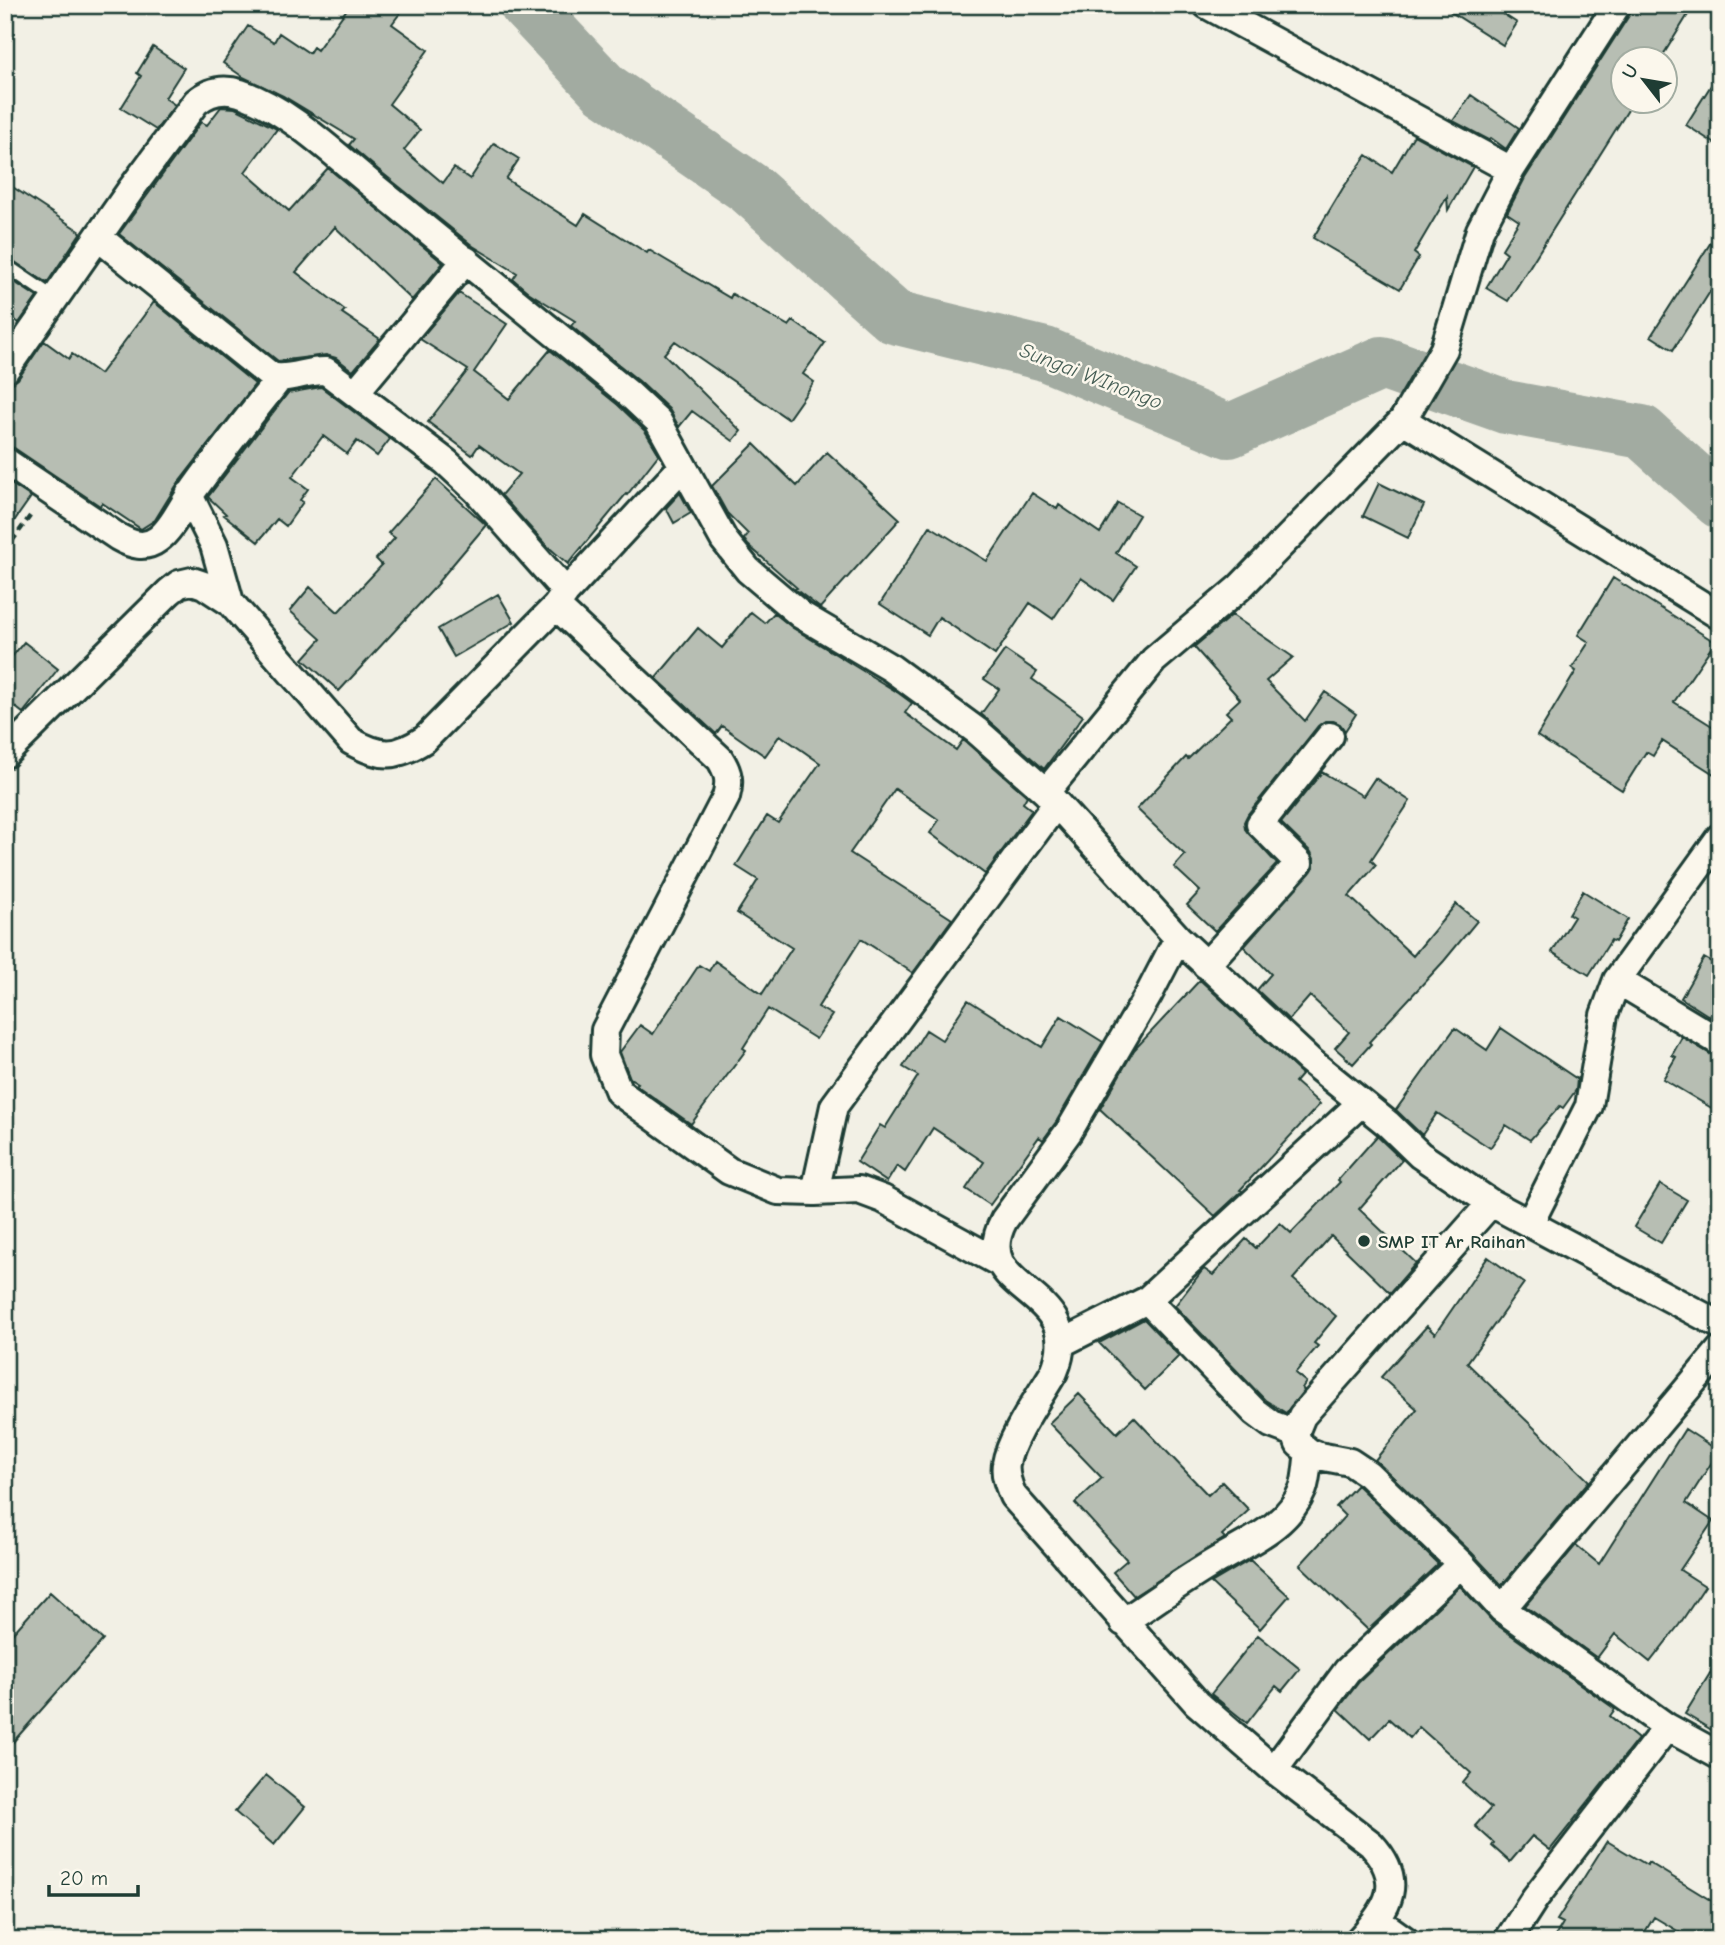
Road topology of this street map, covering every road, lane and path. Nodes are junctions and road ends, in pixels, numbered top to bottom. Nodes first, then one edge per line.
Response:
1 (1207, 5) edge
2 (1617, 5) edge
3 (1511, 170) junction
4 (98, 237) junction
5 (466, 260) junction
6 (5, 265) edge
7 (54, 298) junction
8 (5, 370) edge
9 (279, 379) junction
10 (355, 393) junction
11 (1407, 415) junction
12 (5, 461) edge
13 (682, 467) junction
14 (47, 491) junction
15 (189, 495) junction
16 (5, 551) edge
17 (561, 599) junction
18 (230, 602) junction
19 (1720, 617) edge
20 (1330, 736) dead end
21 (5, 754) edge
22 (1051, 798) junction
23 (1720, 837) edge
24 (1178, 938) junction
25 (1206, 965) junction
26 (1617, 980) junction
27 (1720, 1042) edge
28 (1361, 1103) junction
29 (815, 1192) junction
30 (1491, 1203) junction
31 (1530, 1223) junction
32 (998, 1262) junction
33 (1147, 1300) junction
34 (1720, 1325) edge
35 (1062, 1343) junction
36 (1720, 1350) edge
37 (1302, 1442) junction
38 (1461, 1564) junction
39 (1502, 1609) junction
40 (1123, 1622) junction
41 (1667, 1727) junction
42 (1720, 1756) edge
43 (1274, 1770) junction
44 (1377, 1920) junction
45 (1359, 1940) edge
46 (1405, 1940) edge
47 (1508, 1940) edge

1 - 3 street
2 - 3 street
3 - 11 street
4 - 5 street
4 - 7 street
4 - 9 street
5 - 10 street
5 - 13 street
6 - 7 lane
7 - 8 street
9 - 10 street
9 - 15 street
10 - 17 street
11 - 19 street
11 - 22 street
12 - 14 street
13 - 17 street
13 - 22 street
14 - 15 street
14 - 16 path
15 - 18 street
17 - 18 street
17 - 29 street
18 - 21 street
20 - 25 street
22 - 24 street
22 - 29 street
23 - 26 street
24 - 25 street
24 - 32 street
25 - 28 street
26 - 27 street
26 - 31 street
28 - 30 street
28 - 33 street
29 - 32 street
30 - 31 street
30 - 37 street
31 - 34 street
32 - 35 street
33 - 35 street
33 - 37 street
35 - 40 street
36 - 39 street
37 - 38 street
37 - 40 street
38 - 39 street
38 - 43 street
39 - 41 street
40 - 43 street
41 - 42 street
41 - 47 street
43 - 44 street
44 - 45 street
44 - 46 street

